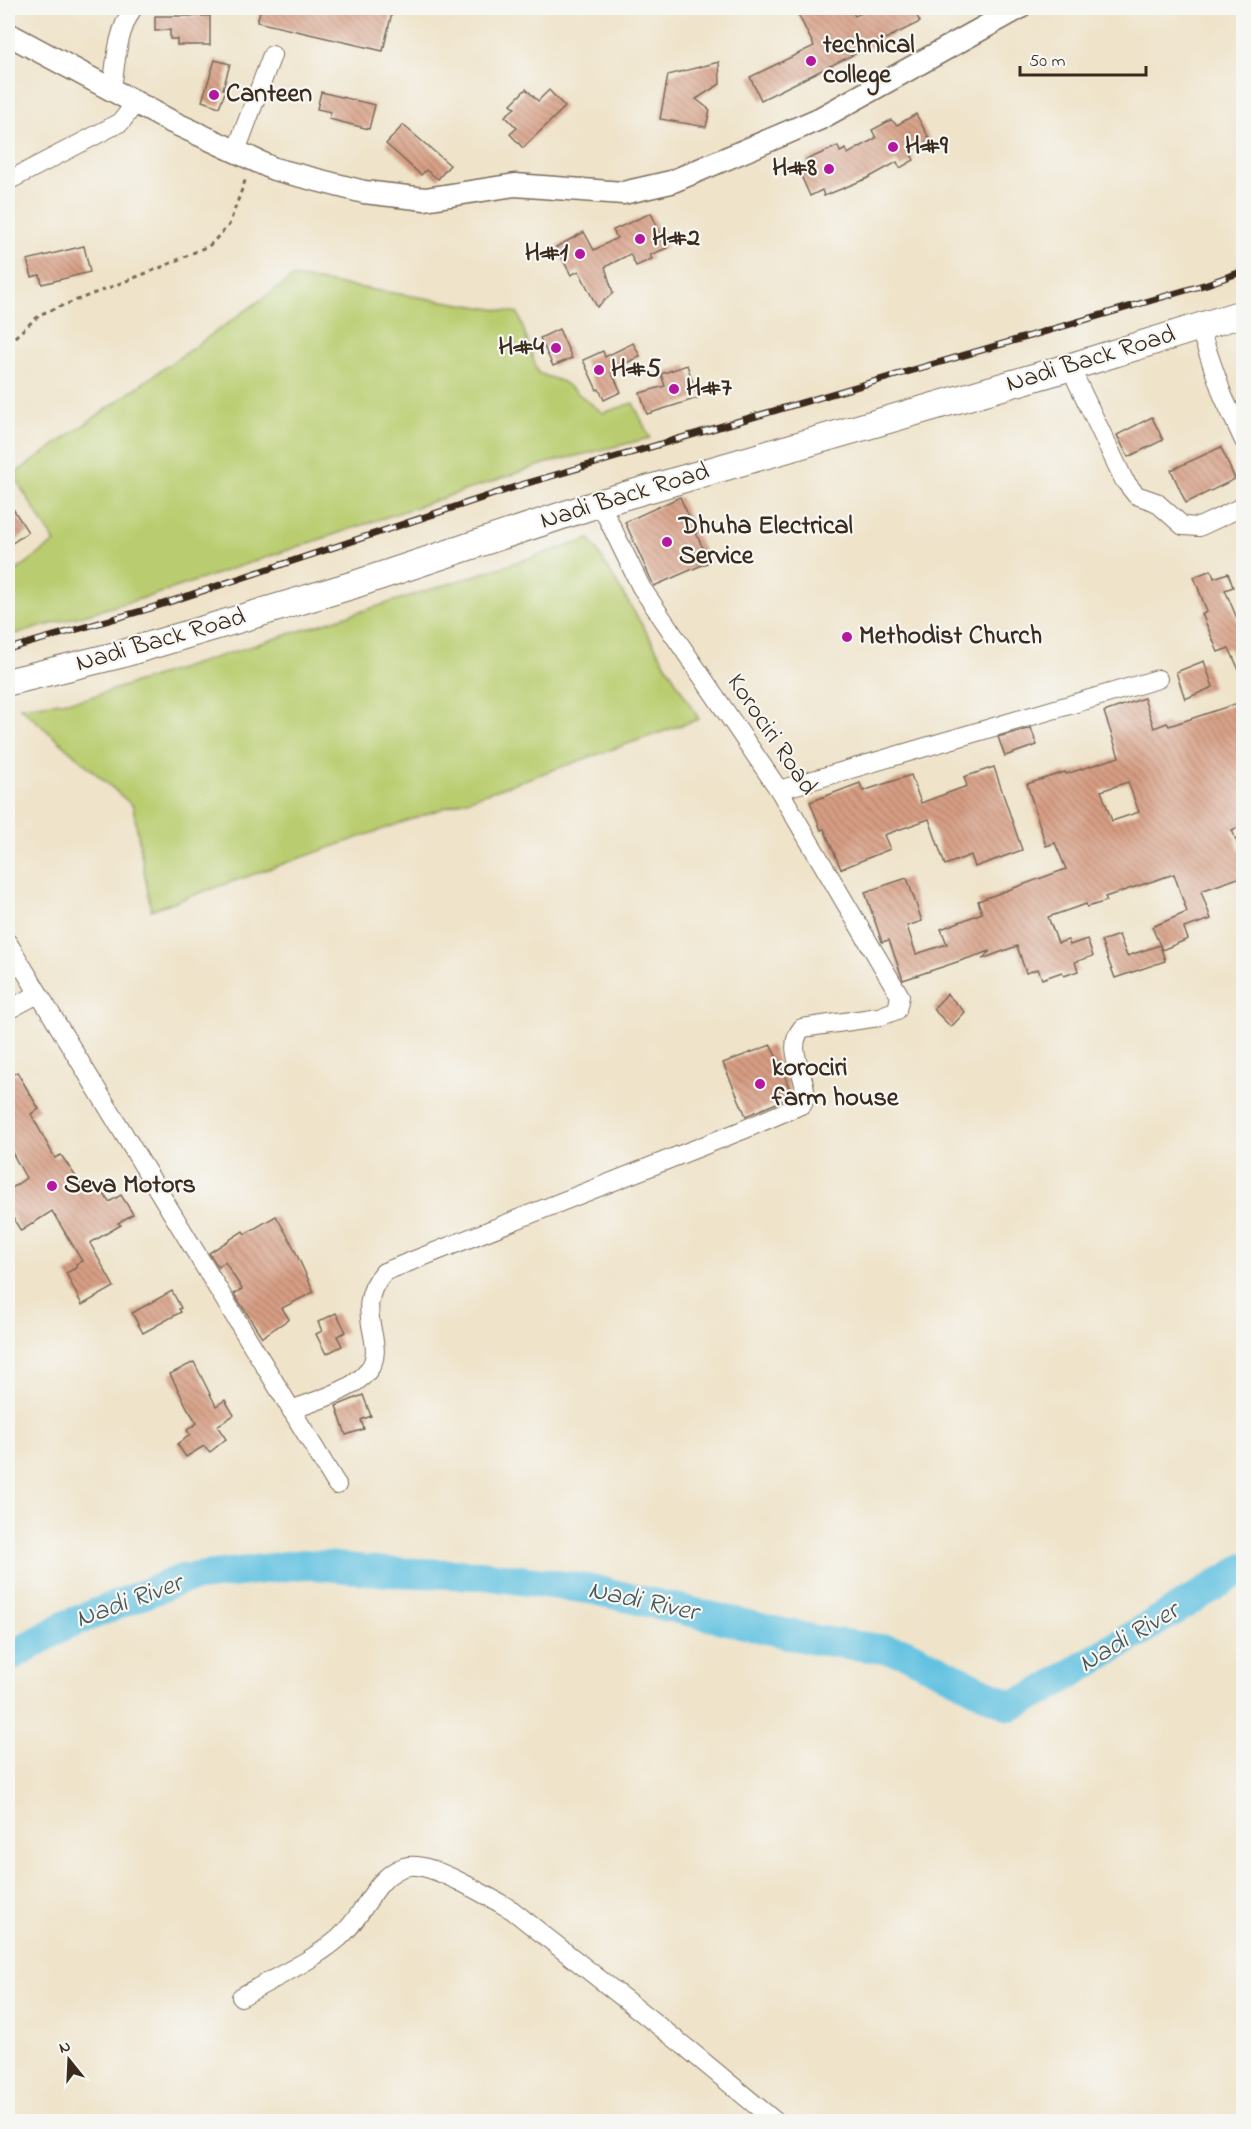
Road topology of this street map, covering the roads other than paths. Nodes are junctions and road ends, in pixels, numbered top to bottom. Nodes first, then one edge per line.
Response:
1 (133, 8) edge
2 (1018, 8) edge
3 (8, 34) edge
4 (272, 55) dead end
5 (112, 89) junction
6 (136, 102) junction
7 (244, 155) junction
8 (8, 182) edge
9 (1244, 313) edge
10 (1199, 327) junction
11 (1070, 367) junction
12 (1244, 441) edge
13 (600, 502) junction
14 (1244, 506) edge
15 (1158, 679) dead end
16 (8, 682) edge
17 (779, 790) junction
18 (8, 943) edge
19 (38, 994) junction
20 (8, 1010) edge
21 (291, 1410) junction
22 (337, 1485) dead end
23 (241, 1997) dead end
24 (776, 2121) edge

1 - 5 street
2 - 7 main road
3 - 5 main road
4 - 7 street
5 - 6 main road
6 - 7 main road
6 - 8 street
9 - 10 highway, Nadi Back Road
10 - 11 highway, Nadi Back Road
10 - 12 street
11 - 13 highway, Nadi Back Road
11 - 14 street
13 - 16 highway, Nadi Back Road
13 - 17 street, Korociri Road
15 - 17 street
17 - 21 street, Korociri Road
18 - 19 street
19 - 20 street
19 - 21 street
21 - 22 street
23 - 24 street

